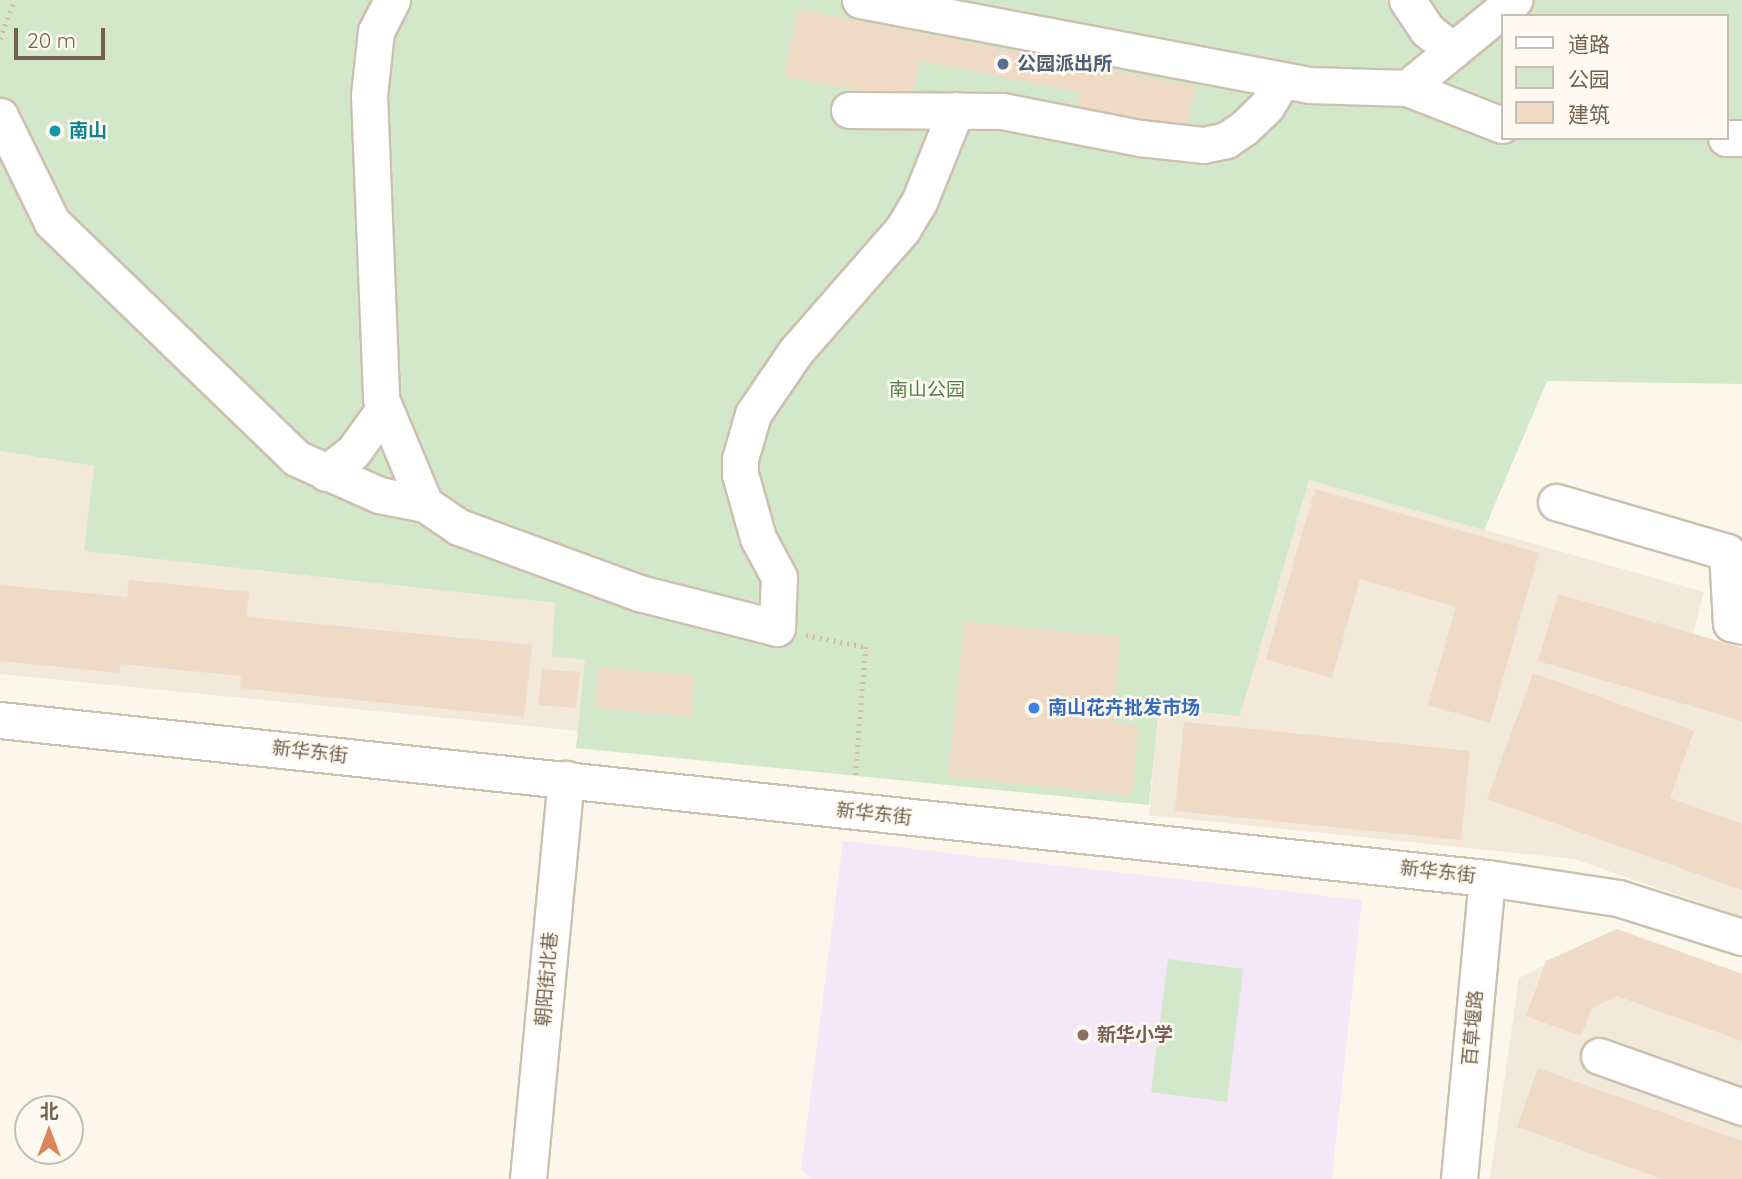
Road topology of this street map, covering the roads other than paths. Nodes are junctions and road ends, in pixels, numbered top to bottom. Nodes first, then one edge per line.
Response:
1 (392, 0) edge
2 (860, 0) edge
3 (1407, 0) edge
4 (1514, 0) edge
5 (1453, 50) junction
6 (1282, 80) junction
7 (1407, 89) junction
8 (849, 110) dead end
9 (956, 110) junction
10 (0, 116) edge
11 (1500, 124) edge
12 (384, 409) junction
13 (326, 473) junction
14 (1556, 502) dead end
15 (425, 504) junction
16 (1742, 626) edge
17 (0, 720) edge
18 (566, 779) junction
19 (1487, 878) junction
20 (1742, 937) edge
21 (1599, 1056) dead end
22 (1742, 1107) edge
23 (528, 1179) edge
24 (1459, 1179) edge

1 - 12 street
2 - 6 street
3 - 5 street
4 - 5 street
5 - 7 street
6 - 7 street
6 - 9 street
7 - 11 street
8 - 9 street
9 - 15 street
10 - 13 street
12 - 13 street
12 - 15 street
13 - 15 street
14 - 16 street
17 - 18 street, 新华东街
18 - 19 street, 新华东街
18 - 23 street, 朝阳街北巷
19 - 20 street, 新华东街
19 - 24 street, 百草堰路
21 - 22 street

